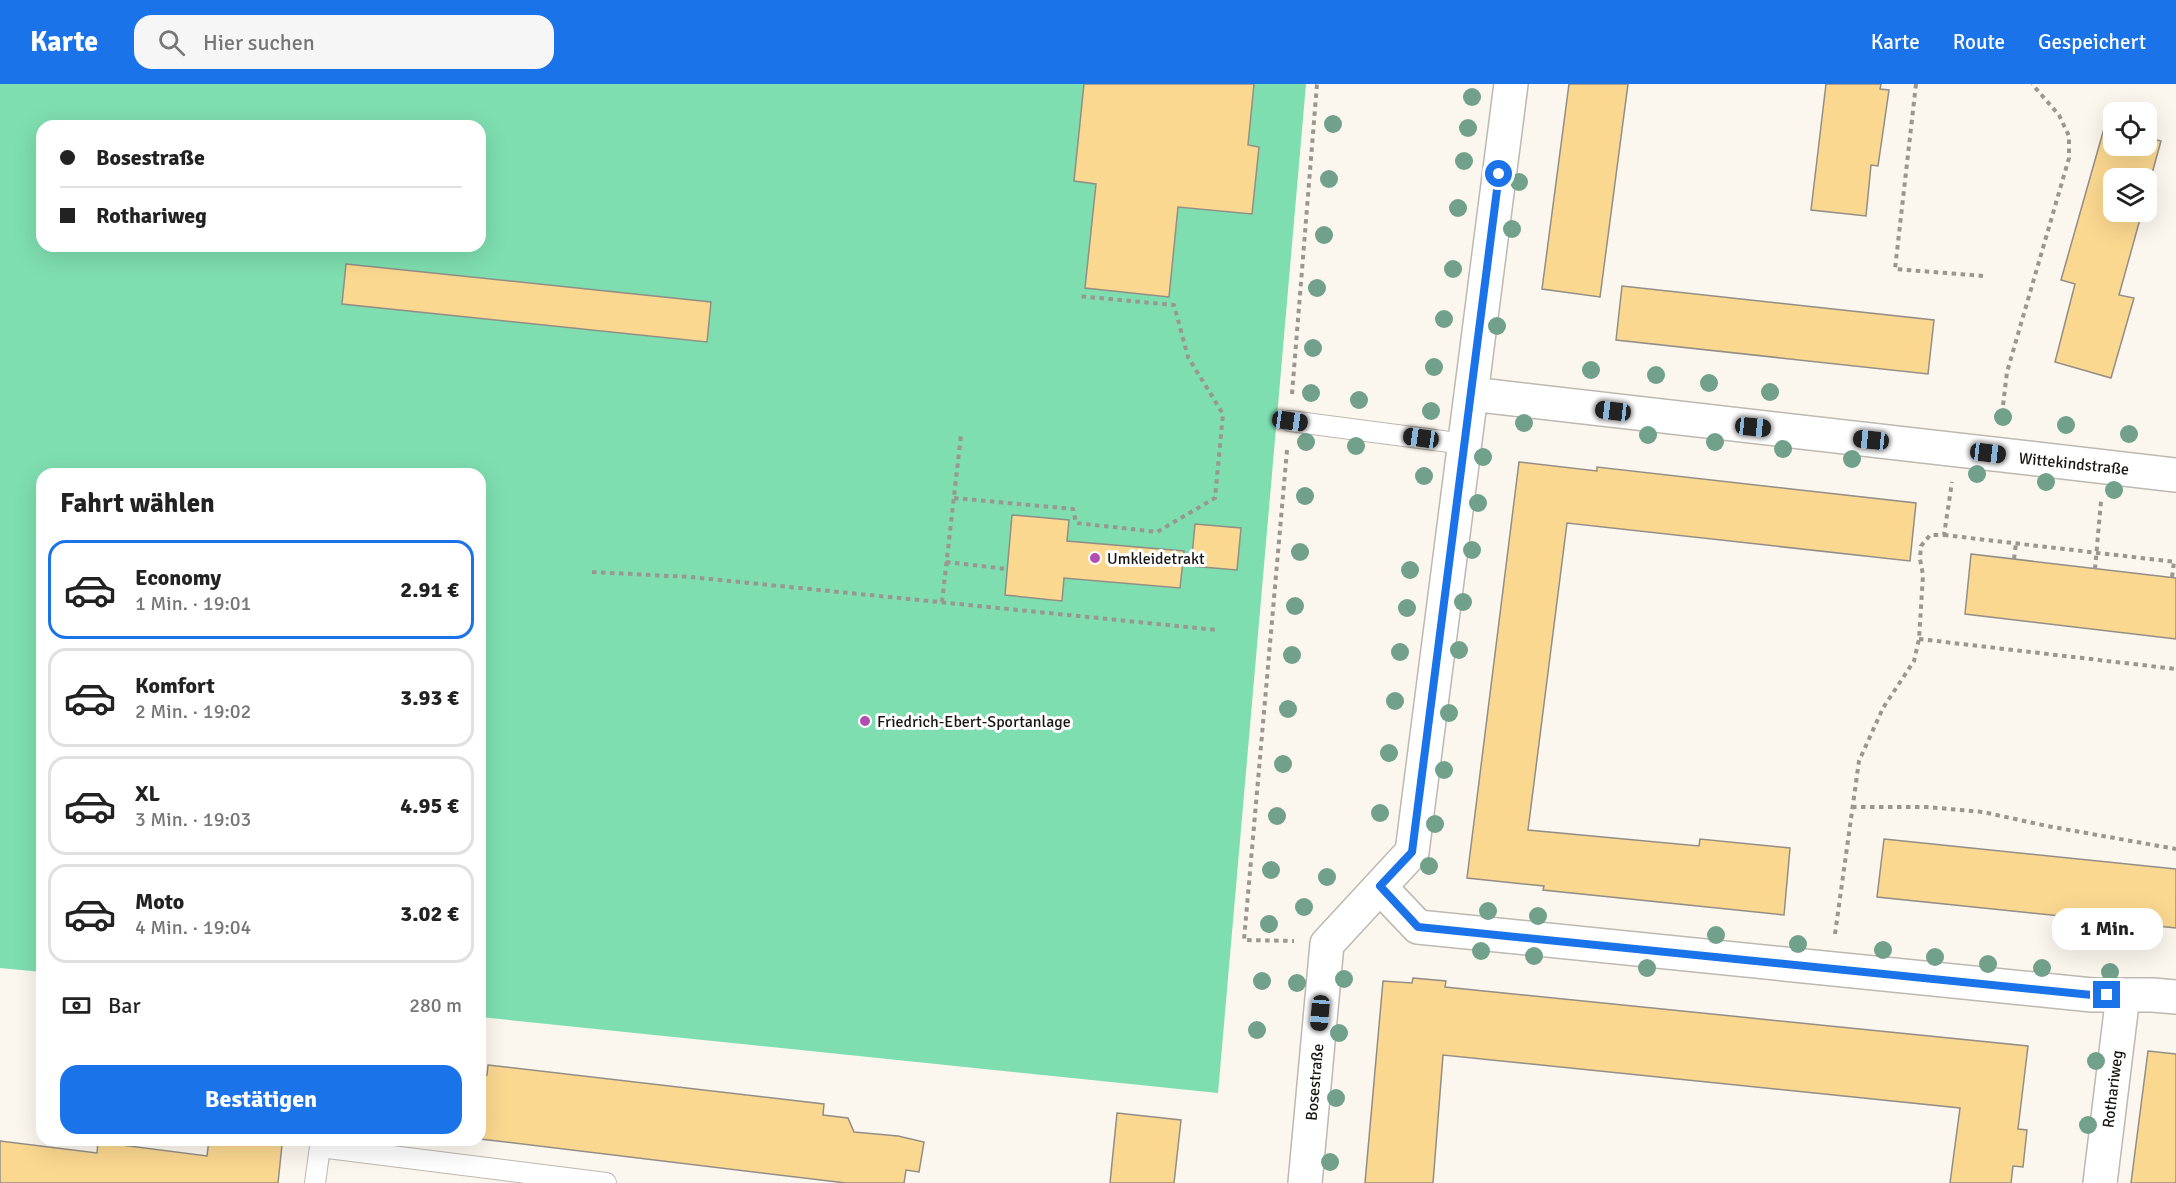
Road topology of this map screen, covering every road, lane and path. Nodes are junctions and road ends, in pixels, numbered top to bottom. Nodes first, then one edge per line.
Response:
1 (1317, 84) edge
2 (1511, 84) edge
3 (1916, 84) edge
4 (2032, 84) edge
5 (1984, 276) dead end
6 (1077, 296) dead end
7 (1471, 394) junction
8 (2002, 414) dead end
9 (1290, 421) junction
10 (961, 435) dead end
11 (1465, 444) junction
12 (2176, 475) edge
13 (1952, 482) dead end
14 (954, 498) junction
15 (2101, 498) dead end
16 (1944, 535) junction
17 (2016, 543) junction
18 (2097, 553) junction
19 (2014, 559) dead end
20 (946, 562) junction
21 (2175, 562) edge
22 (1007, 569) dead end
23 (2095, 569) dead end
24 (592, 572) dead end
25 (2172, 577) dead end
26 (942, 603) junction
27 (1217, 630) dead end
28 (1919, 639) junction
29 (2176, 669) edge
30 (1852, 807) junction
31 (2176, 849) edge
32 (1380, 886) junction
33 (1834, 934) dead end
34 (1296, 941) dead end
35 (2123, 995) junction
36 (2176, 997) edge
37 (315, 1183) edge
38 (606, 1183) edge
39 (1305, 1183) edge
40 (2100, 1183) edge

1 - 9 path
2 - 7 street, Bosestraße
3 - 5 path
4 - 8 path
6 - 14 path
7 - 11 street, Bosestraße
7 - 12 street, Wittekindstraße
9 - 11 lane
9 - 34 path
10 - 14 path
11 - 32 street, Bosestraße
13 - 16 path
14 - 20 path
15 - 18 path
16 - 17 path
16 - 28 path
17 - 18 path
17 - 19 path
18 - 21 path
18 - 23 path
20 - 22 path
20 - 26 path
21 - 25 path
24 - 26 path
26 - 27 path
28 - 29 path
28 - 30 path
30 - 31 path
30 - 33 path
32 - 35 street
32 - 39 street, Bosestraße
35 - 36 street
35 - 40 street, Rothariweg
37 - 38 lane

